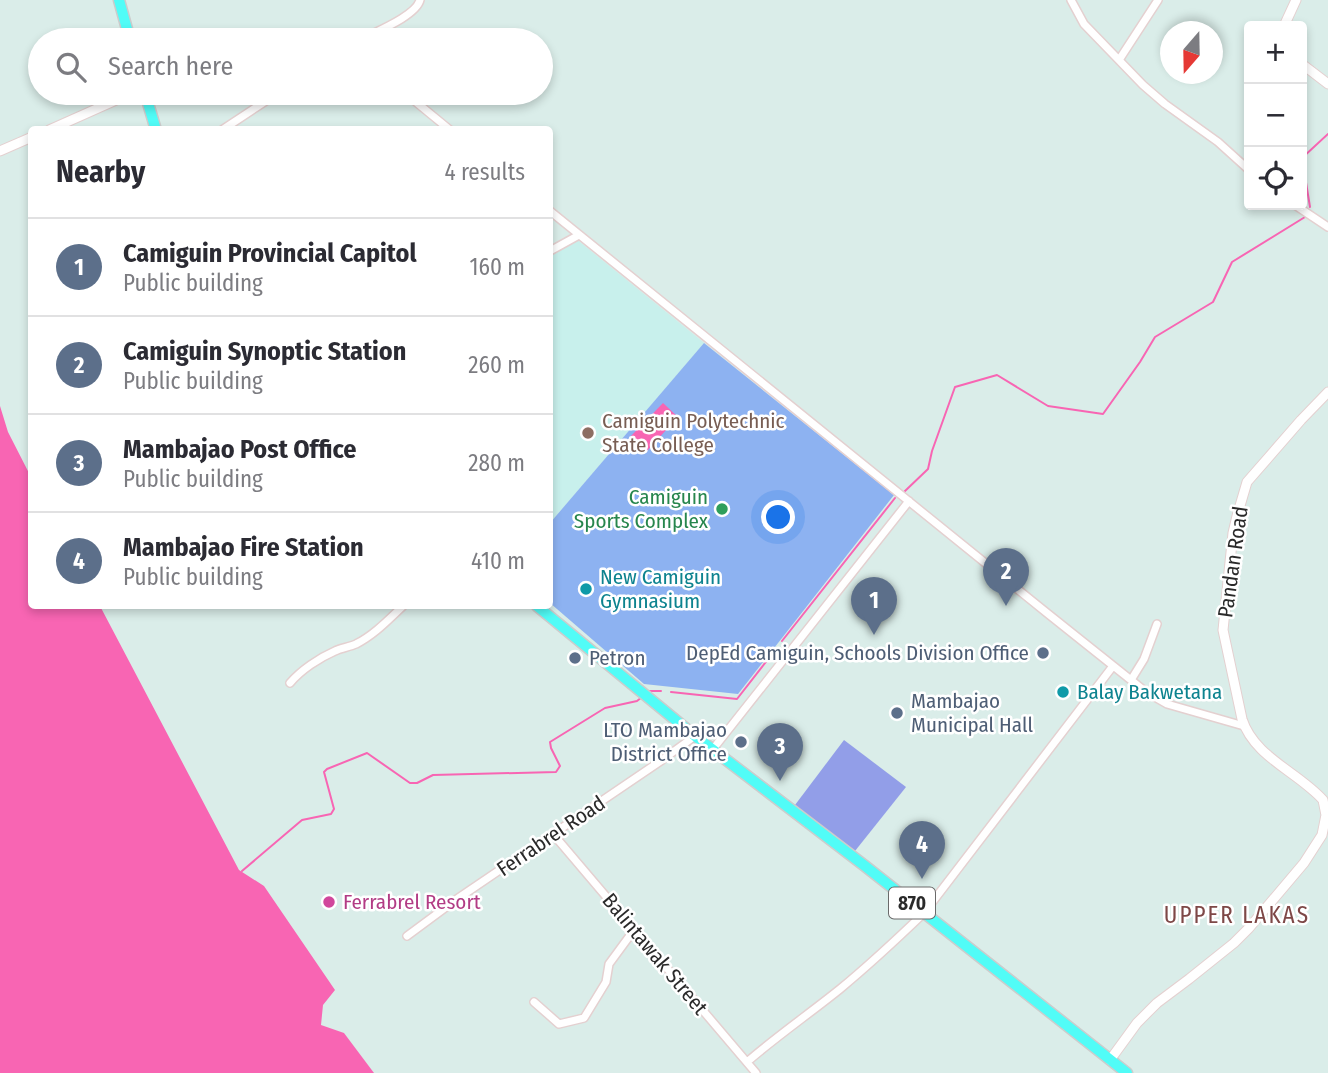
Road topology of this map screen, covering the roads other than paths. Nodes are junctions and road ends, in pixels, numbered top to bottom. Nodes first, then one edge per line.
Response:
1 (119, 0) edge
2 (420, 0) edge
3 (1070, 0) edge
4 (1158, 0) edge
5 (1296, 0) edge
6 (1286, 21) edge
7 (127, 28) edge
8 (383, 28) edge
9 (1119, 60) junction
10 (1307, 68) edge
11 (1328, 84) edge
12 (105, 105) edge
13 (149, 105) edge
14 (260, 105) edge
15 (420, 105) edge
16 (58, 126) edge
17 (155, 126) edge
18 (228, 126) edge
19 (445, 126) edge
20 (28, 139) edge
21 (0, 151) edge
22 (1244, 165) edge
23 (1302, 210) edge
24 (553, 213) edge
25 (1328, 227) edge
26 (579, 235) junction
27 (553, 249) edge
28 (1328, 392) edge
29 (909, 501) junction
30 (400, 609) edge
31 (541, 609) edge
32 (1157, 624) dead end
33 (1112, 666) junction
34 (1131, 680) junction
35 (290, 683) dead end
36 (1244, 726) junction
37 (695, 736) junction
38 (713, 749) junction
39 (1327, 807) edge
40 (553, 834) junction
41 (924, 913) junction
42 (634, 930) junction
43 (407, 936) dead end
44 (534, 1002) dead end
45 (1110, 1060) junction
46 (747, 1062) junction
47 (756, 1073) edge
48 (1127, 1073) edge

1 - 7 main road
2 - 8 street
3 - 9 street
4 - 9 street
5 - 6 street
9 - 22 street
10 - 11 street
12 - 16 street
13 - 17 main road
14 - 18 street
15 - 19 street
20 - 21 street
23 - 25 street
24 - 26 street
26 - 27 street
26 - 29 street
28 - 36 street, Pandan Road
29 - 33 street
29 - 38 street
30 - 35 street
31 - 37 main road, 870
32 - 34 street
33 - 34 street
33 - 41 street
34 - 36 street
36 - 39 street, Pandan Road
37 - 38 main road, 870
37 - 40 street, Ferrabrel Road
38 - 41 main road, 870
39 - 45 street, Pandan Road
40 - 42 street, Balintawak Street
40 - 43 street, Ferrabrel Road
41 - 45 main road, 870
41 - 46 street
42 - 44 street
42 - 46 street, Balintawak Street
45 - 48 main road, 870
46 - 47 street, Balintawak Street

